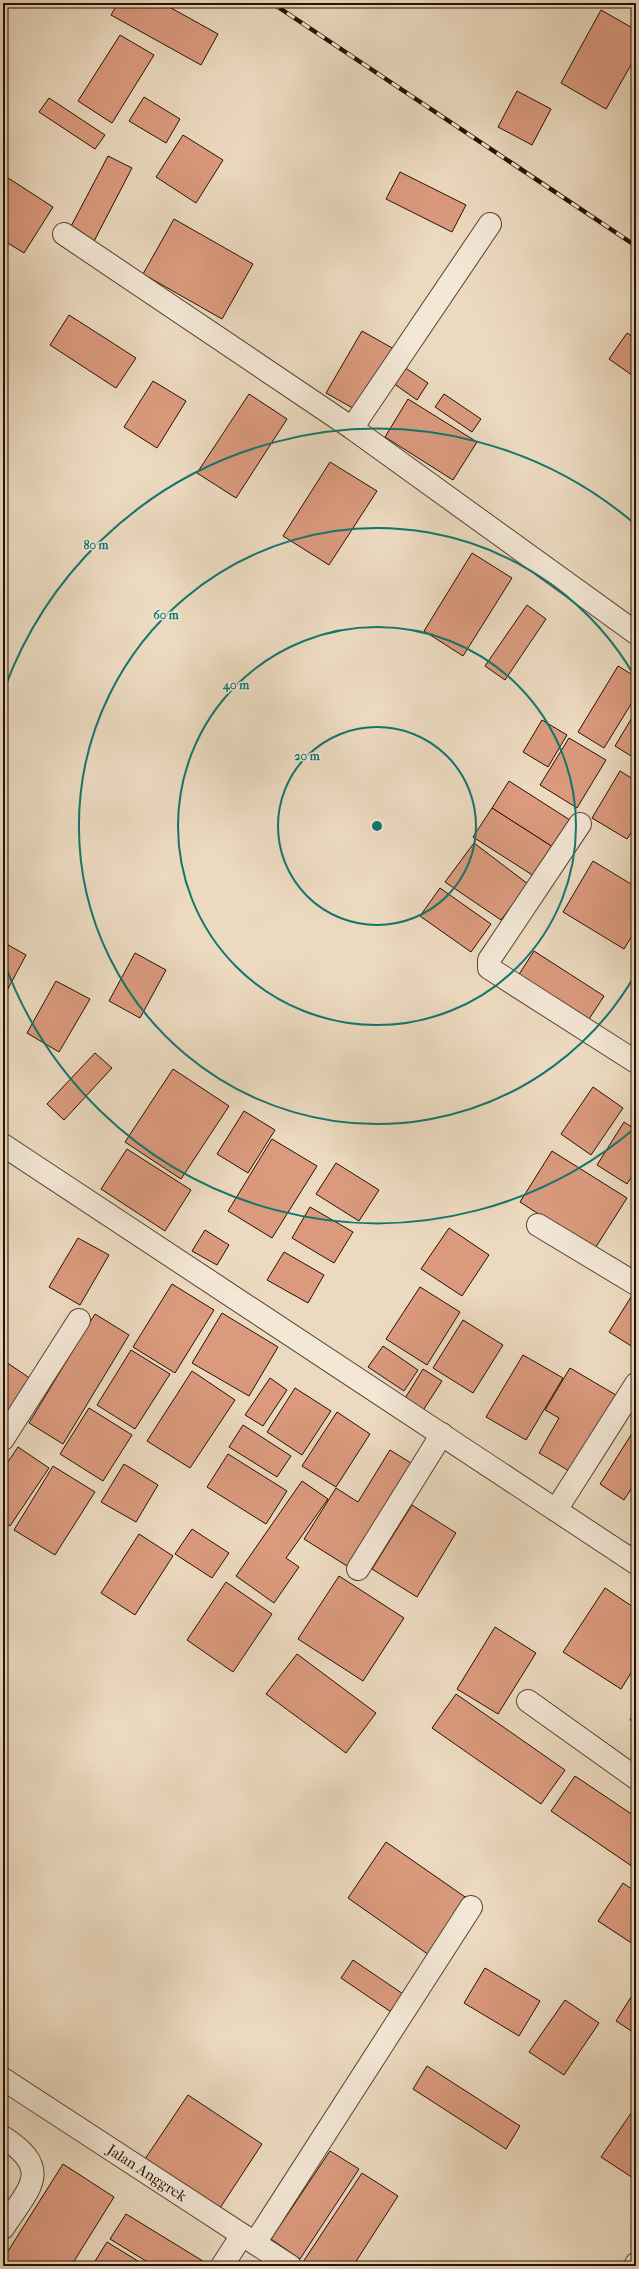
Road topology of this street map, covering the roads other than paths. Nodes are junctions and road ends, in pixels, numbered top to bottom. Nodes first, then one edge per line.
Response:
1 (490, 224) dead end
2 (64, 234) dead end
3 (352, 428) junction
4 (636, 633) edge
5 (580, 824) dead end
6 (636, 1062) edge
7 (3, 1145) edge
8 (538, 1225) dead end
9 (636, 1284) edge
10 (79, 1320) dead end
11 (636, 1384) edge
12 (442, 1434) junction
13 (3, 1439) edge
14 (556, 1510) junction
15 (636, 1563) edge
16 (358, 1568) dead end
17 (528, 1701) dead end
18 (636, 1778) edge
19 (471, 1907) dead end
20 (3, 2079) edge
21 (3, 2137) edge
22 (3, 2228) edge
23 (249, 2239) junction
24 (222, 2266) edge
25 (290, 2266) edge

1 - 3 street
2 - 3 street
3 - 4 street
5 - 6 street
7 - 12 street
8 - 9 street
10 - 13 street
11 - 14 street
12 - 14 street
12 - 16 street
14 - 15 street
17 - 18 street
19 - 23 street
20 - 23 street, Jalan Anggrek
21 - 22 street
23 - 24 street
23 - 25 street, Jalan Anggrek

